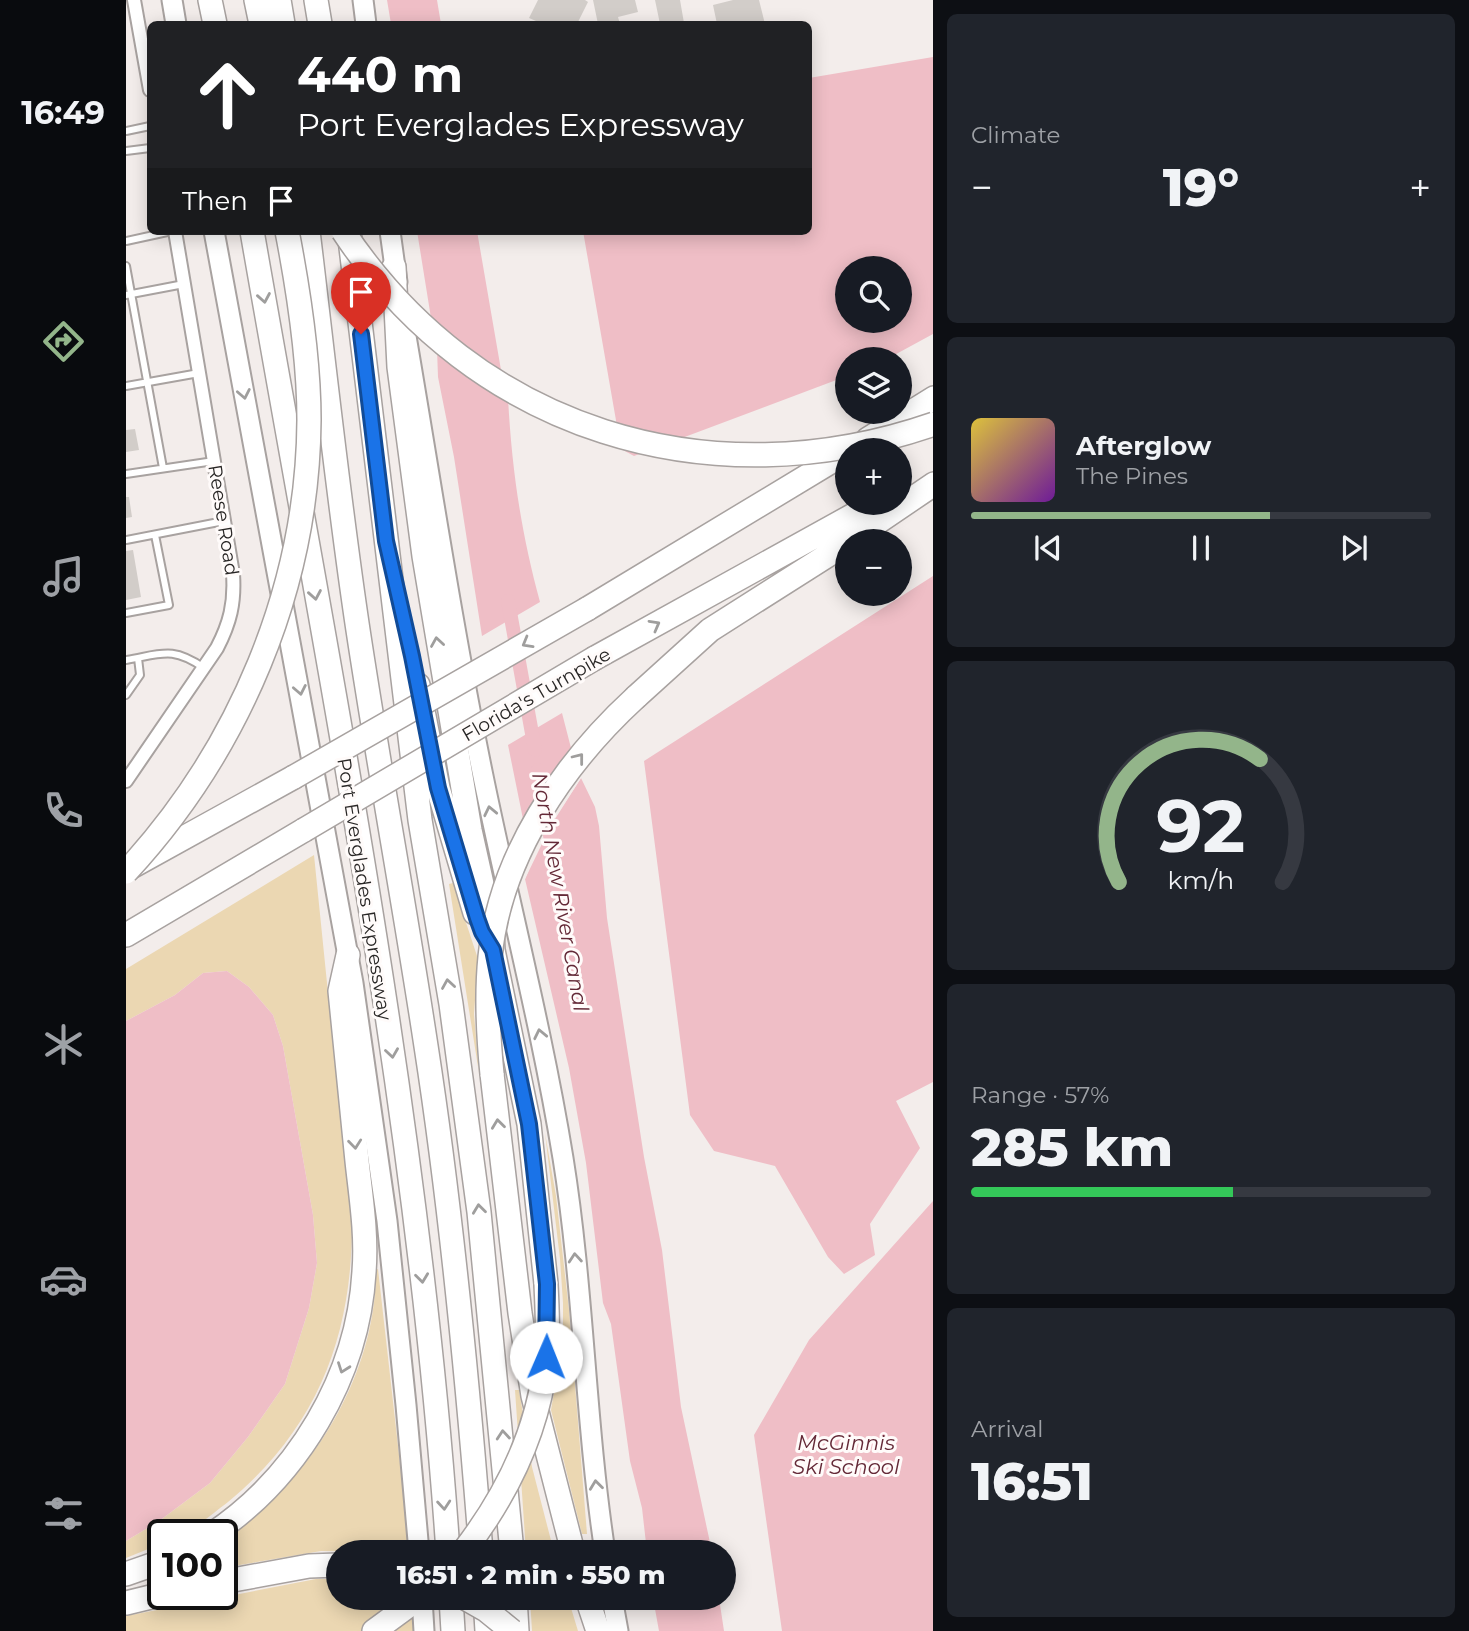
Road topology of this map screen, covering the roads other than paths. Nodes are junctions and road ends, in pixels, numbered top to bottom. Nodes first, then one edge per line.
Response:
1 (134, 0) edge
2 (172, 0) edge
3 (210, 0) edge
4 (243, 0) edge
5 (256, 0) edge
6 (279, 0) edge
7 (316, 0) edge
8 (363, 0) edge
9 (176, 21) edge
10 (214, 21) edge
11 (246, 21) edge
12 (260, 21) edge
13 (282, 21) edge
14 (320, 21) edge
15 (366, 21) edge
16 (147, 73) edge
17 (147, 127) edge
18 (126, 131) edge
19 (147, 148) edge
20 (126, 151) edge
21 (154, 235) edge
22 (174, 235) edge
23 (215, 235) edge
24 (253, 235) edge
25 (288, 235) edge
26 (308, 235) edge
27 (346, 235) edge
28 (349, 235) edge
29 (390, 235) edge
30 (126, 241) edge
31 (126, 266) edge
32 (394, 267) junction
33 (184, 284) junction
34 (129, 294) edge
35 (199, 373) junction
36 (147, 382) junction
37 (126, 386) edge
38 (933, 398) edge
39 (933, 424) edge
40 (870, 438) edge
41 (835, 459) edge
42 (214, 461) junction
43 (163, 468) junction
44 (933, 471) edge
45 (126, 474) edge
46 (912, 483) edge
47 (933, 484) edge
48 (854, 515) edge
49 (225, 522) junction
50 (868, 529) edge
51 (155, 535) junction
52 (126, 540) edge
53 (386, 541) junction
54 (835, 551) edge
55 (126, 613) edge
56 (138, 658) junction
57 (126, 660) edge
58 (204, 668) junction
59 (126, 695) edge
60 (126, 781) edge
61 (126, 871) edge
62 (126, 934) edge
63 (493, 950) junction
64 (348, 955) junction
65 (231, 1519) edge
66 (418, 1540) edge
67 (447, 1540) edge
68 (471, 1540) edge
69 (480, 1540) edge
70 (511, 1540) edge
71 (570, 1540) edge
72 (604, 1540) edge
73 (326, 1565) edge
74 (147, 1567) edge
75 (126, 1574) edge
76 (238, 1579) edge
77 (147, 1598) edge
78 (126, 1603) edge
79 (404, 1610) edge
80 (422, 1610) edge
81 (452, 1610) edge
82 (484, 1610) edge
83 (486, 1610) edge
84 (516, 1610) edge
85 (591, 1610) edge
86 (614, 1610) edge
87 (374, 1631) edge
88 (424, 1631) edge
89 (453, 1631) edge
90 (487, 1631) edge
91 (512, 1631) edge
92 (517, 1631) edge
93 (598, 1631) edge
94 (618, 1631) edge

1 - 16 street
2 - 9 main road
3 - 10 highway
4 - 11 highway
5 - 12 highway
6 - 13 highway
7 - 14 highway
8 - 15 main road
17 - 18 lane
19 - 20 lane
21 - 30 lane
22 - 33 street, Reese Road
23 -> 64 main road
24 -> 67 highway, Port Everglades Expressway
25 - 61 highway, bridge
26 - 69 highway
27 - 39 highway, bridge
28 - 53 highway
29 - 32 main road
31 - 34 lane
63 -> 32 highway
72 -> 32 main road
33 - 34 lane
33 - 35 street, Reese Road
34 - 36 lane
35 - 36 lane
35 - 42 street, Reese Road
36 - 37 lane
36 - 43 lane
38 - 40 highway
41 -> 61 highway, bridge
42 - 43 lane
42 - 49 street, Reese Road
43 - 45 lane
44 - 46 highway
47 - 50 highway
62 -> 48 highway, Florida's Turnpike, bridge
49 - 51 lane
49 - 58 street, Reese Road
51 - 52 lane
51 - 55 lane
53 - 63 highway
70 -> 53 highway
71 -> 54 highway, bridge
56 - 57 lane
56 - 58 lane
56 - 59 lane
58 - 60 street, Reese Road
63 - 68 highway, bridge
64 -> 65 highway
64 - 66 main road
73 - 76 highway
74 - 75 highway
77 - 78 highway
79 - 87 highway
80 - 88 main road
81 - 89 highway
82 - 91 highway, bridge
83 - 90 highway
84 - 92 highway
85 - 93 highway
86 - 94 main road

